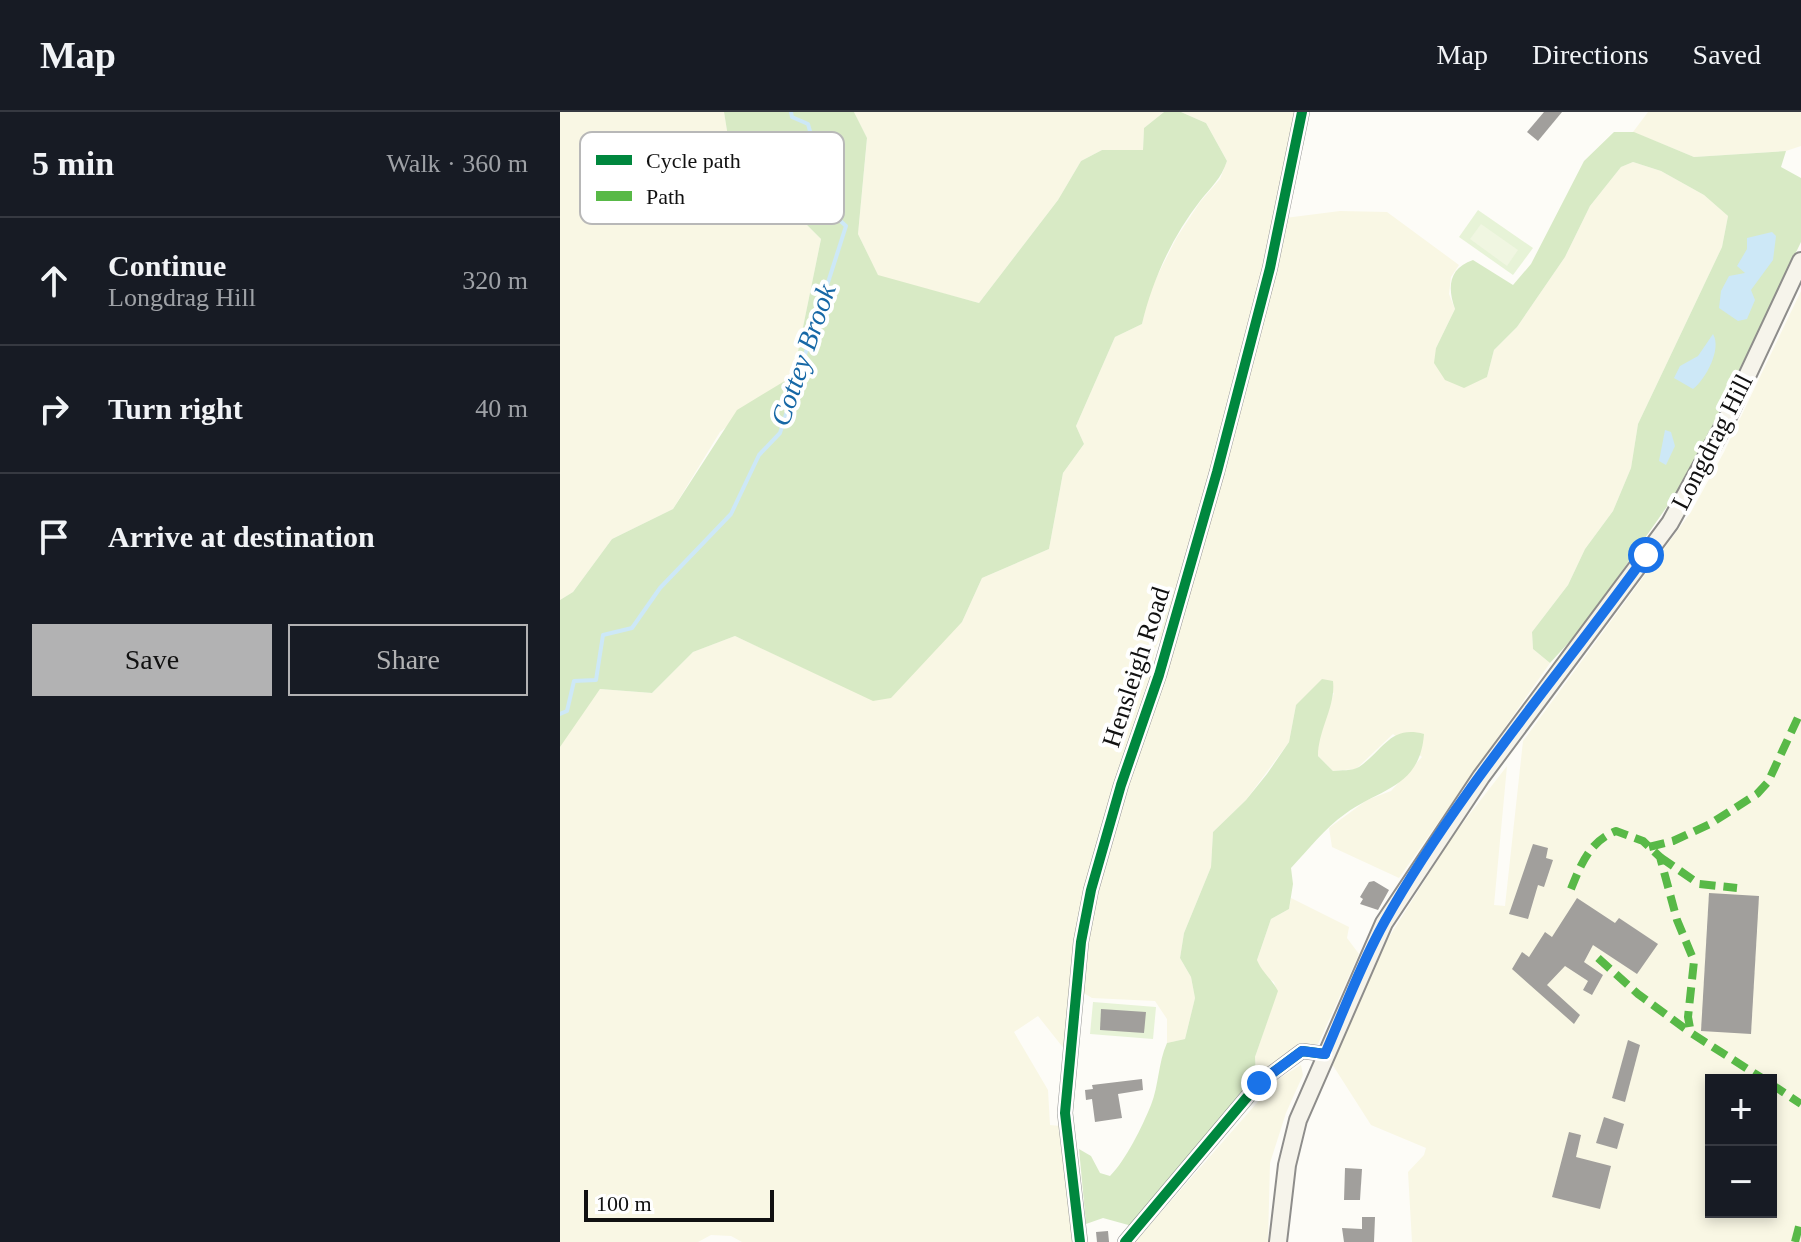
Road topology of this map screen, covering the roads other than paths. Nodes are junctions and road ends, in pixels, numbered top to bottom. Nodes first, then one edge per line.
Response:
1 (1302, 112) edge
2 (1801, 261) edge
3 (1325, 1054) junction
4 (1080, 1242) edge
5 (1125, 1242) edge
6 (1278, 1242) edge

1 - 4 street, Hensleigh Road
2 - 3 main road, Longdrag Hill
3 - 5 street
3 - 6 main road, Longdrag Hill

